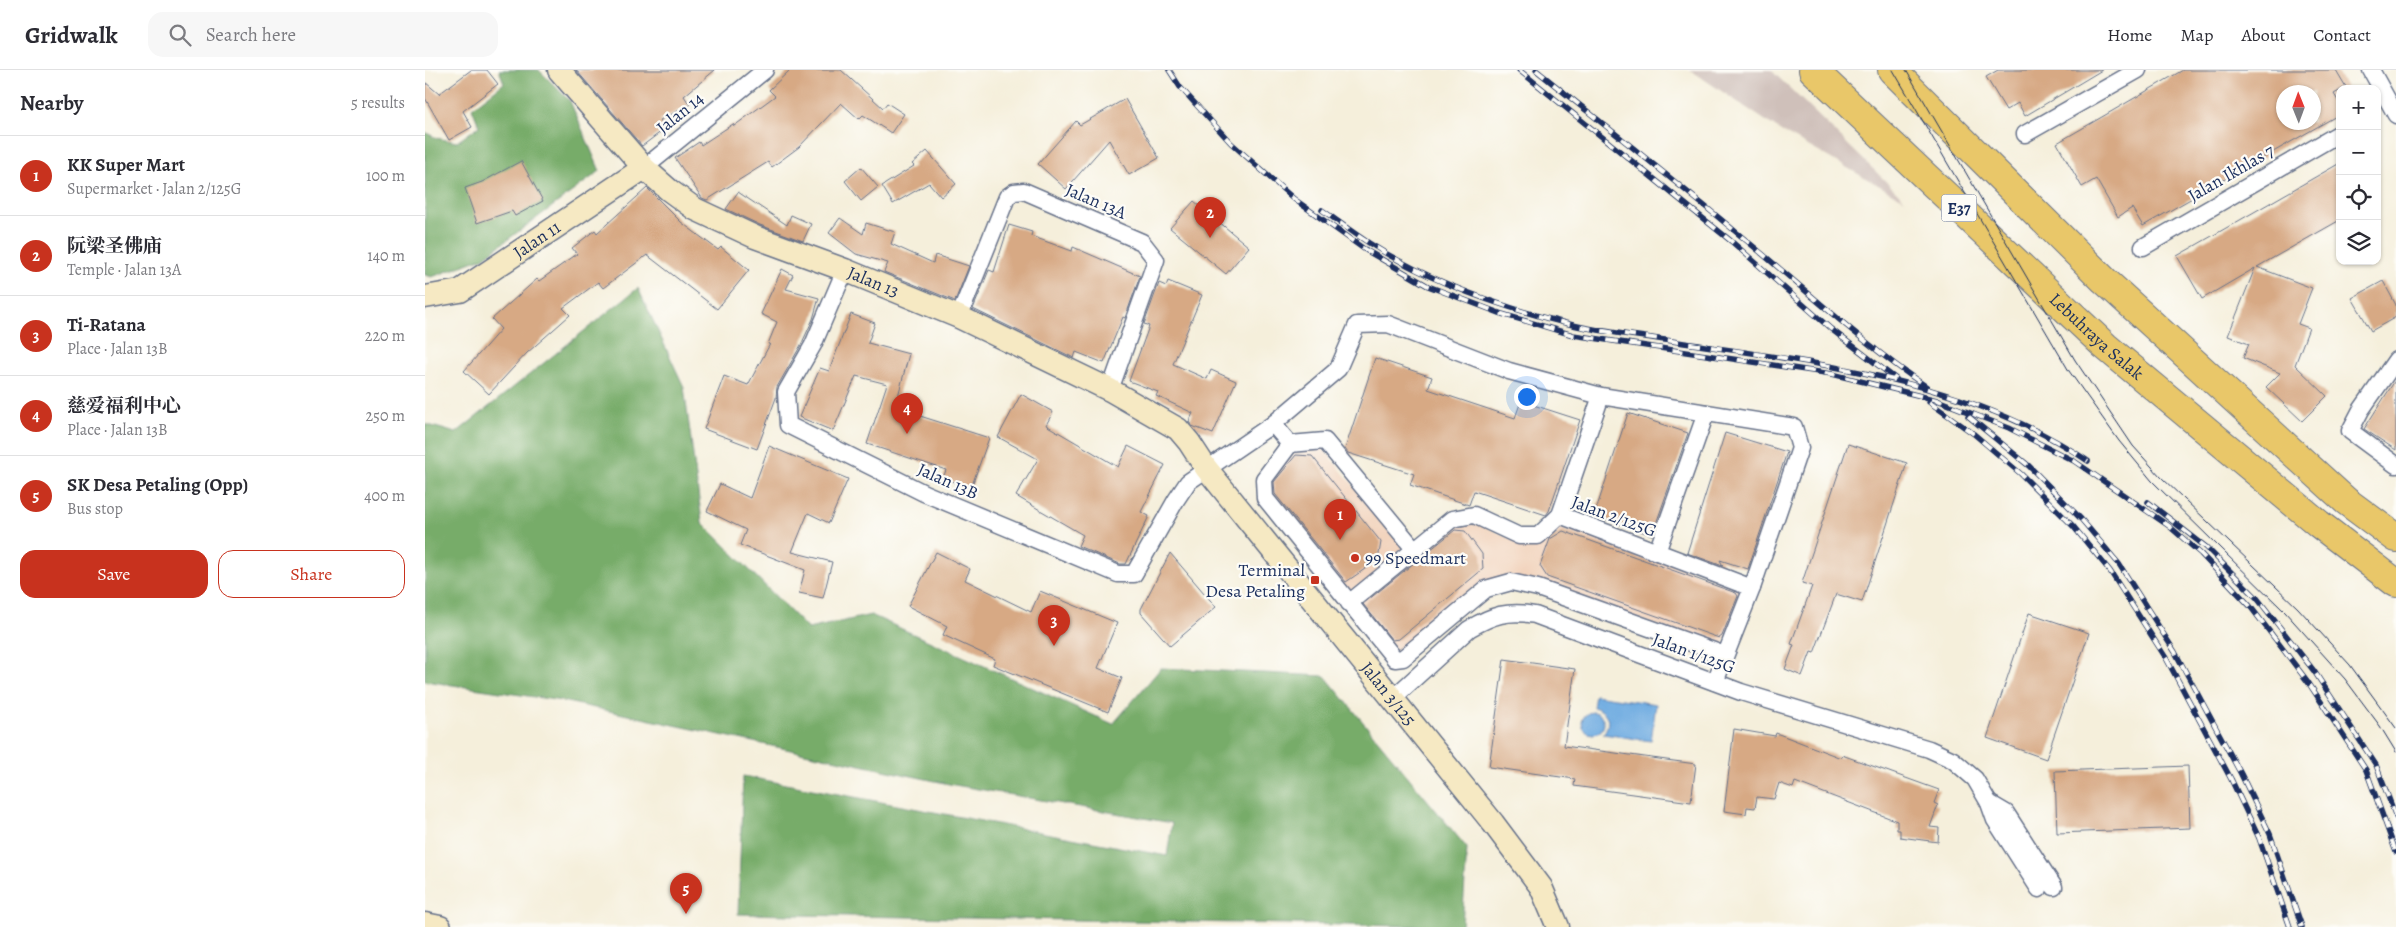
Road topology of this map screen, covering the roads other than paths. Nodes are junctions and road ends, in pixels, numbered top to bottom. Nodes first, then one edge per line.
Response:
1 (559, 70) edge
2 (765, 70) edge
3 (1813, 70) edge
4 (1892, 70) edge
5 (2138, 70) edge
6 (2371, 70) edge
7 (2388, 110) edge
8 (2025, 134) dead end
9 (2336, 135) edge
10 (644, 168) junction
11 (2143, 247) dead end
12 (845, 270) junction
13 (425, 297) edge
14 (959, 317) junction
15 (2396, 360) edge
16 (1110, 390) junction
17 (1601, 396) junction
18 (1706, 413) junction
19 (1273, 424) junction
20 (1290, 444) junction
21 (2396, 466) edge
22 (1206, 468) junction
23 (1560, 515) junction
24 (2396, 538) edge
25 (1415, 550) junction
26 (1657, 552) junction
27 (2396, 583) edge
28 (1752, 588) junction
29 (1349, 603) junction
30 (1725, 655) junction
31 (1715, 682) junction
32 (1392, 699) junction
33 (2043, 883) dead end
34 (425, 924) edge
35 (440, 927) edge
36 (1558, 927) edge

1 - 10 street, Jalan 13
2 - 10 street, Jalan 14
3 - 27 highway, Lebuhraya Salak / E37
4 - 24 highway
5 - 8 street
6 - 7 street
9 - 11 street, Jalan Ikhlas 7
10 - 12 street, Jalan 13
10 - 13 street, Jalan 11
12 - 14 street, Jalan 13
12 - 22 street, Jalan 13B
14 - 16 street, Jalan 13
14 - 16 street, Jalan 13A
15 - 21 street
16 - 22 street, Jalan 13
17 - 18 street
17 - 19 street
17 - 23 street
18 - 26 street
18 - 28 street
19 - 20 street
19 - 22 street
20 - 25 street
20 - 29 street
22 - 32 street, Jalan 3/125
23 - 25 street, Jalan 2/125G
23 - 26 street, Jalan 2/125G
25 - 29 street, Jalan 2/125G
26 - 28 street, Jalan 2/125G
28 - 30 street
29 - 30 street
30 - 31 street
31 - 32 street, Jalan 1/125G
31 - 33 street, Jalan 1/125G
32 - 36 street, Jalan 3/125
34 - 35 street

